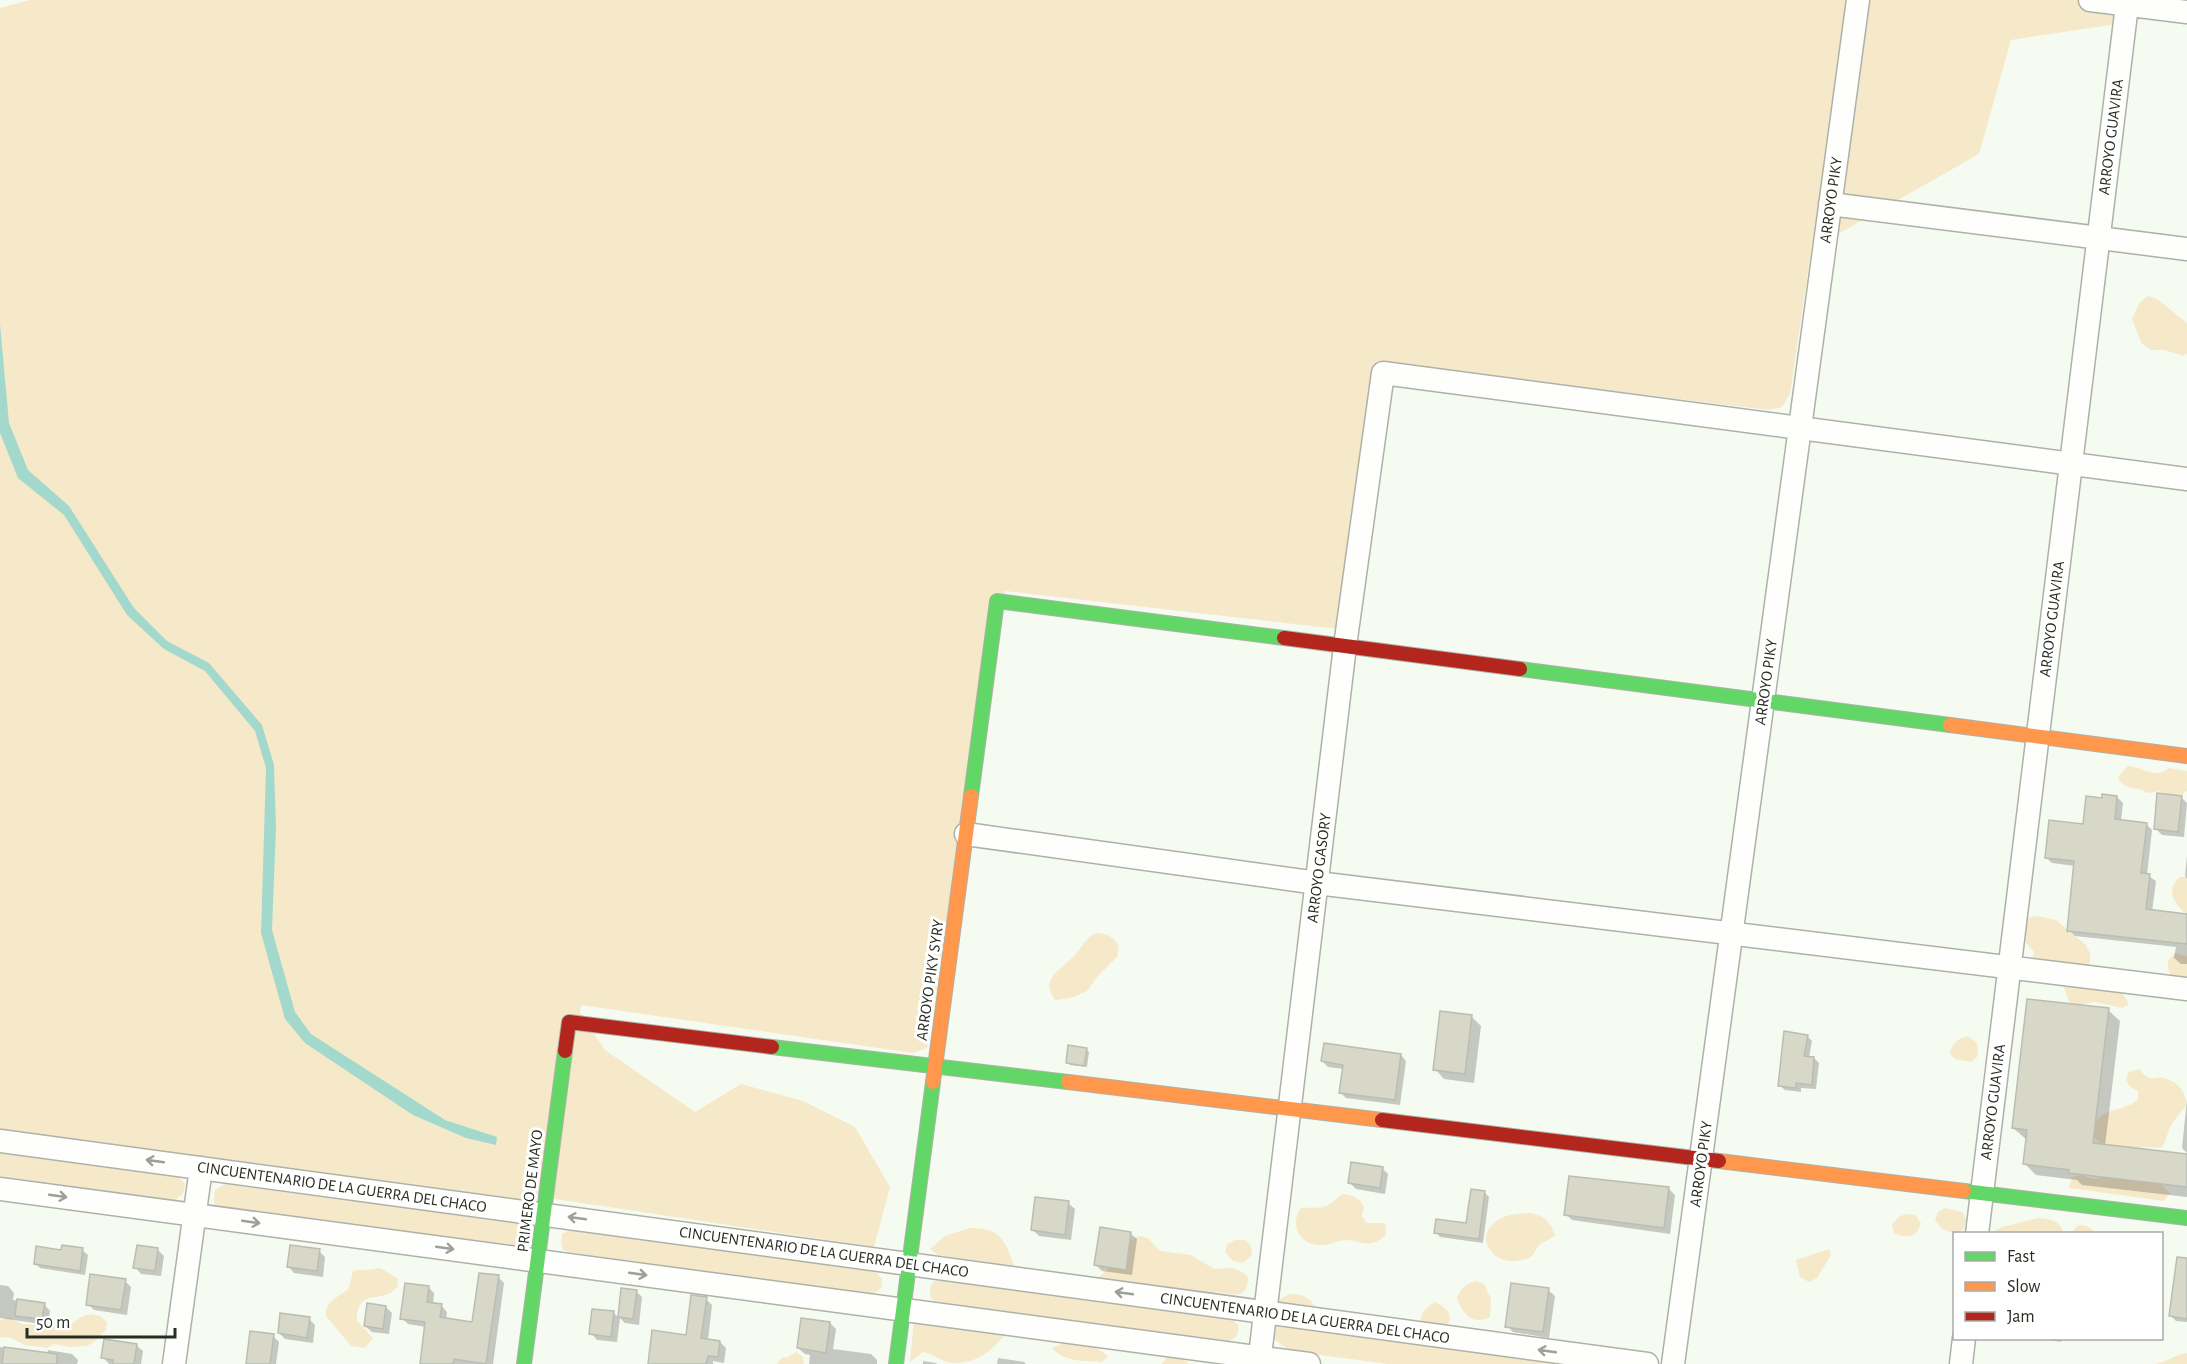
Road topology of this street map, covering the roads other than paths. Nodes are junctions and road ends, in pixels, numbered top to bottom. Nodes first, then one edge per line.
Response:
1 (1857, 0) edge
2 (2091, 0) edge
3 (2127, 5) junction
4 (2187, 12) edge
5 (1830, 204) junction
6 (2098, 238) junction
7 (2187, 249) edge
8 (1800, 428) junction
9 (2071, 464) junction
10 (2187, 479) edge
11 (1345, 646) junction
12 (1763, 701) junction
13 (2038, 736) junction
14 (2187, 756) edge
15 (966, 834) junction
16 (1317, 883) junction
17 (1732, 934) junction
18 (2009, 968) junction
19 (2187, 989) edge
20 (936, 1066) junction
21 (1290, 1109) junction
22 (0, 1141) edge
23 (1701, 1159) junction
24 (201, 1168) junction
25 (0, 1189) edge
26 (1982, 1193) junction
27 (544, 1214) junction
28 (194, 1215) junction
29 (2187, 1218) edge
30 (1977, 1232) edge
31 (538, 1261) junction
32 (909, 1263) junction
33 (903, 1310) junction
34 (1265, 1313) junction
35 (1964, 1340) edge
36 (1259, 1361) edge
37 (174, 1364) edge
38 (524, 1364) edge
39 (896, 1364) edge
40 (1309, 1364) edge
41 (1647, 1364) edge
42 (1673, 1364) edge
43 (1961, 1364) edge

1 - 5 street, ARROYO PIKY
2 - 3 street
3 - 4 street
3 - 6 street, ARROYO GUAVIRA
5 - 6 street
5 - 8 street, ARROYO PIKY
6 - 7 street
6 - 9 street, ARROYO GUAVIRA
8 - 9 street
8 - 11 street, ARROYO GASORY
8 - 12 street, ARROYO PIKY
9 - 10 street
9 - 13 street, ARROYO GUAVIRA
11 - 12 street
11 - 15 street, ARROYO PIKY SYRY
11 - 16 street, ARROYO GASORY
12 - 13 street
12 - 17 street, ARROYO PIKY
13 - 14 street
13 - 18 street, ARROYO GUAVIRA
15 - 16 street
15 - 20 street, ARROYO PIKY SYRY
16 - 17 street
16 - 21 street, ARROYO GASORY
17 - 18 street
17 - 23 street, ARROYO PIKY
18 - 19 street
18 - 26 street, ARROYO GUAVIRA
20 - 21 street
20 - 27 street, PRIMERO DE MAYO
20 - 32 street, ARROYO PIKY SYRY
21 - 23 street
21 - 34 street, ARROYO GASORY
24 -> 22 street, CINCUENTENARIO DE LA GUERRA DEL CHACO
23 - 26 street
23 - 42 street, ARROYO PIKY
24 - 27 street, CINCUENTENARIO DE LA GUERRA DEL CHACO
24 - 28 street
25 -> 28 street
26 - 29 street
26 - 30 street, ARROYO GUAVIRA
27 - 31 street, PRIMERO DE MAYO
32 -> 27 street, CINCUENTENARIO DE LA GUERRA DEL CHACO
28 -> 31 street
28 - 37 street
31 -> 33 street
31 - 38 street, PRIMERO DE MAYO
32 - 33 street, ARROYO PIKY SYRY
34 -> 32 street, CINCUENTENARIO DE LA GUERRA DEL CHACO
33 - 36 street
33 - 39 street, ARROYO PIKY SYRY
34 - 36 street, ARROYO GASORY
41 -> 34 street, CINCUENTENARIO DE LA GUERRA DEL CHACO
35 - 43 street
36 - 40 street

